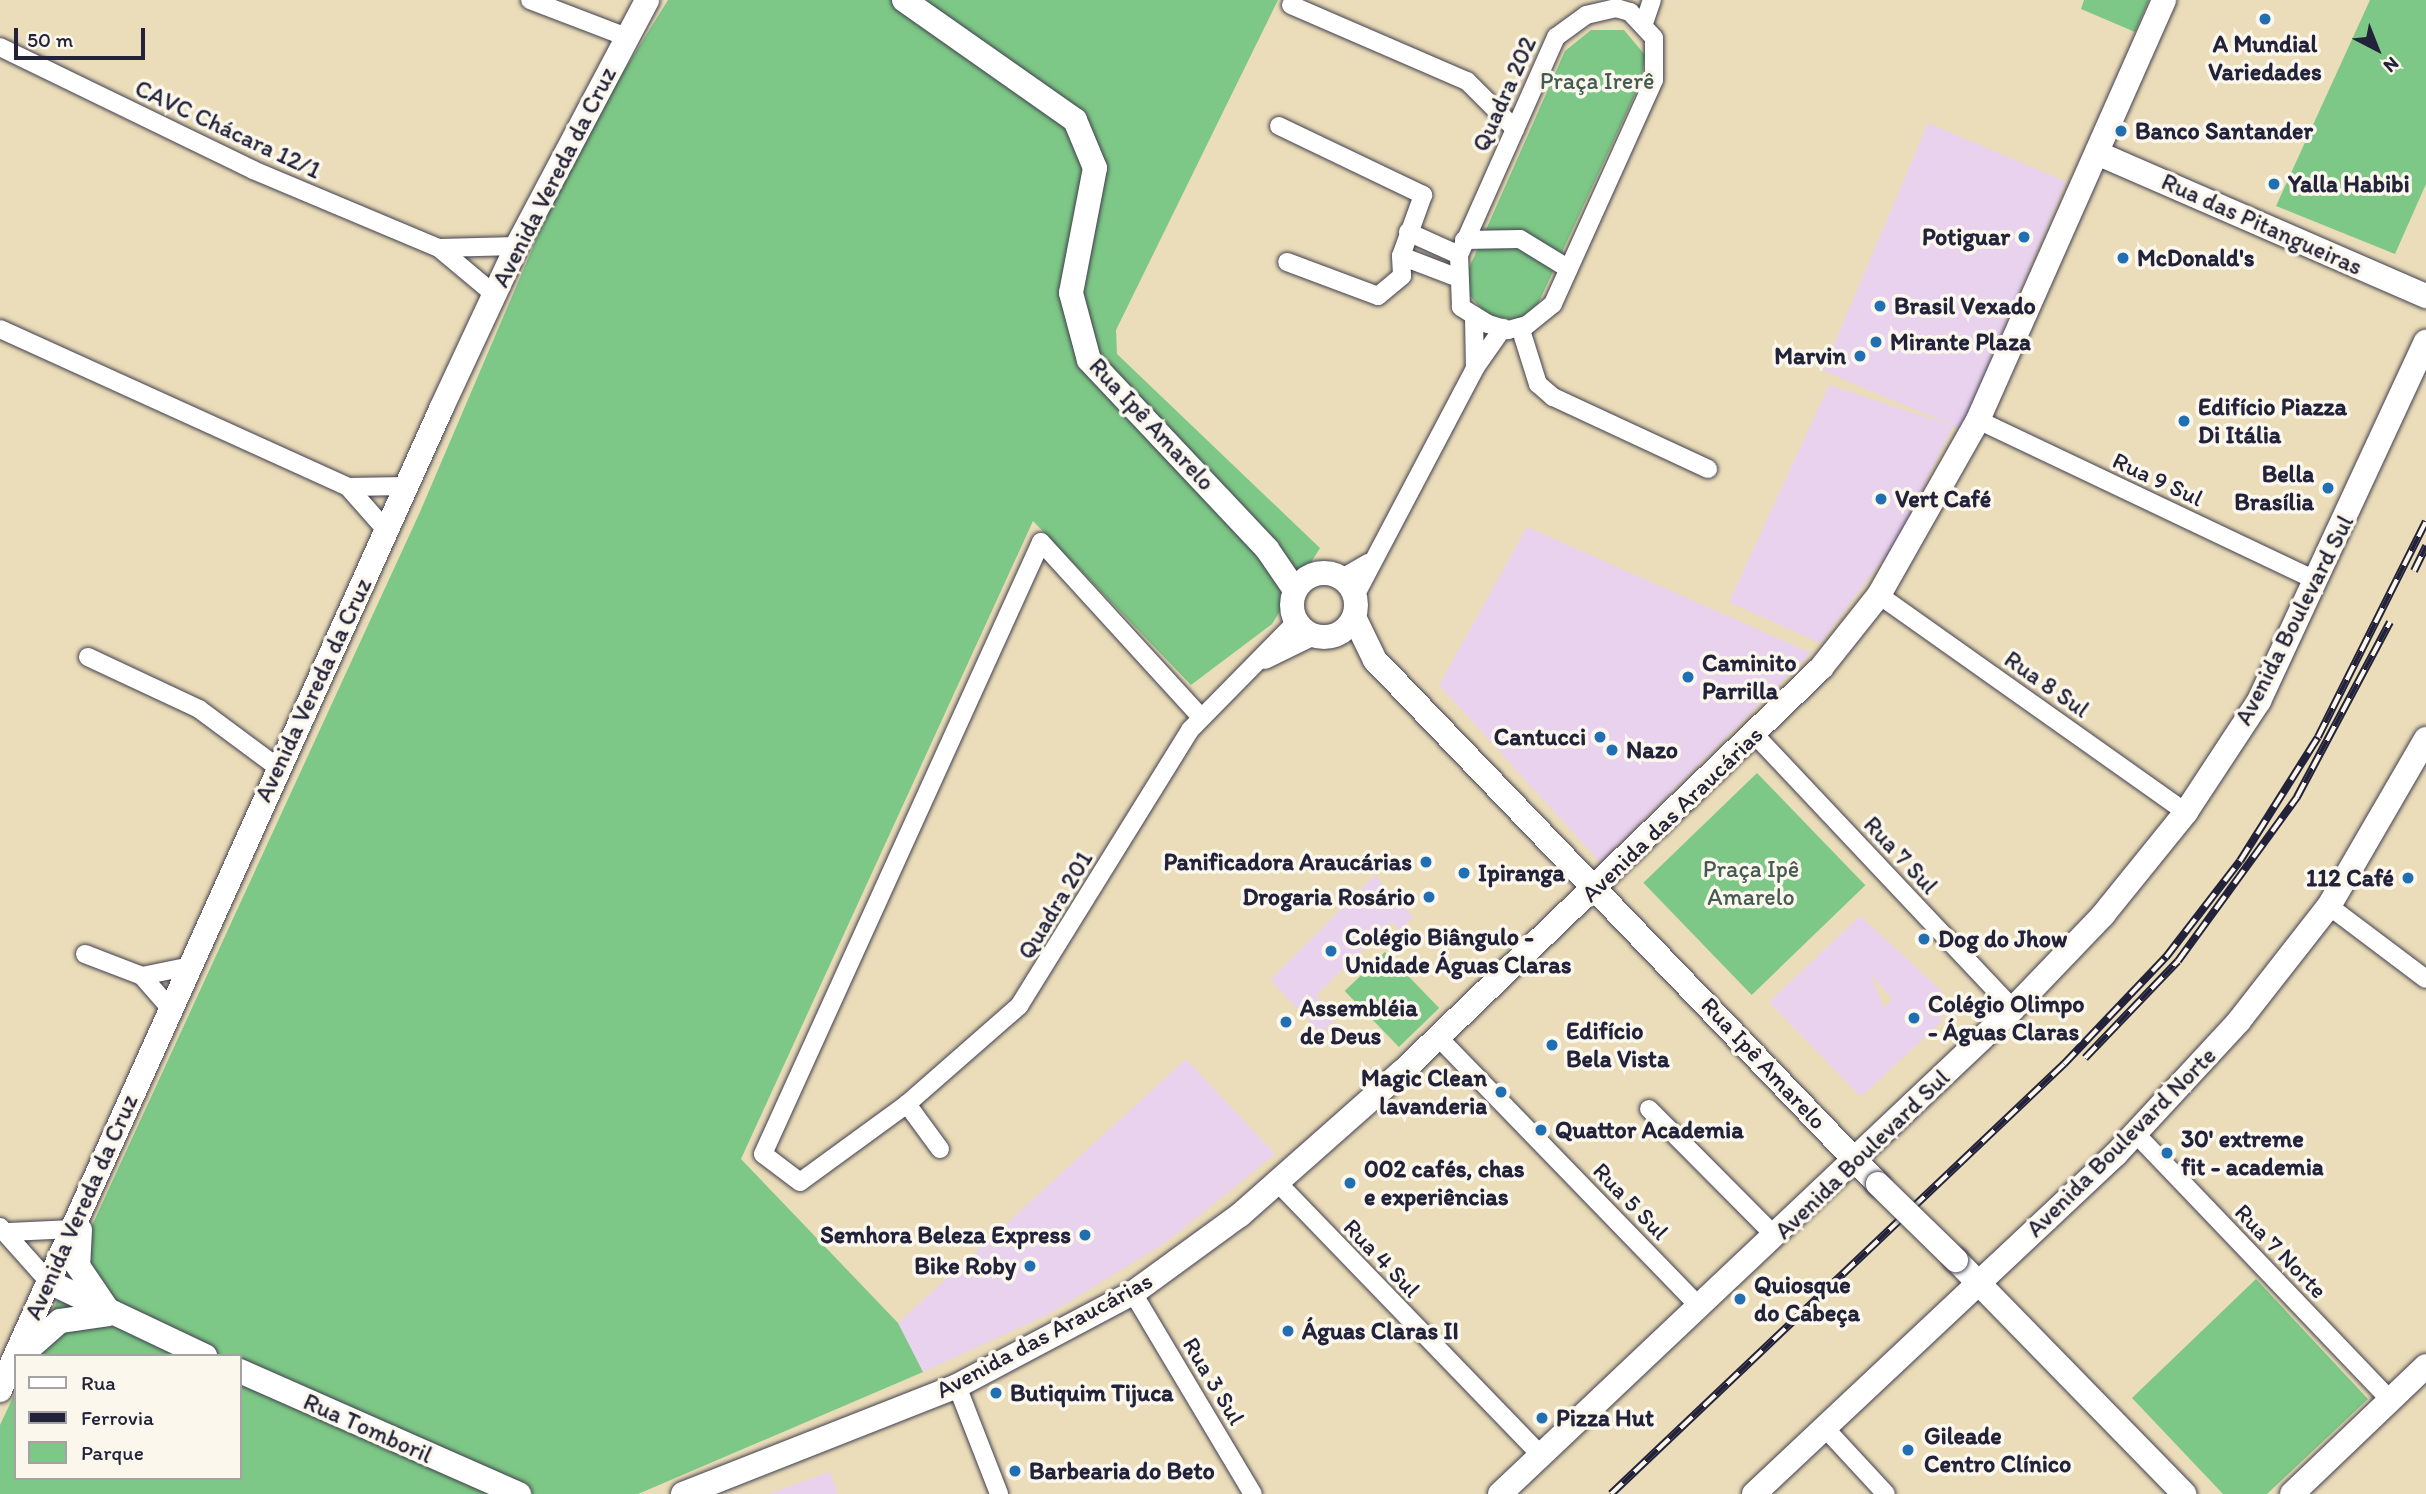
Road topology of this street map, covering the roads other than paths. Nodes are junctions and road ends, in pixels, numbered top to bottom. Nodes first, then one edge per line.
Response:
1 (530, 0) edge
2 (647, 0) edge
3 (904, 0) edge
4 (1652, 0) edge
5 (2164, 0) edge
6 (1292, 5) dead end
7 (1644, 23) junction
8 (624, 36) junction
9 (0, 47) edge
10 (1279, 126) dead end
11 (1515, 129) junction
12 (2097, 153) junction
13 (1408, 232) junction
14 (517, 246) junction
15 (439, 248) junction
16 (1461, 248) junction
17 (1401, 256) junction
18 (1287, 262) dead end
19 (1569, 269) junction
20 (1456, 277) junction
21 (495, 295) junction
22 (2426, 296) edge
23 (1474, 317) junction
24 (1511, 328) junction
25 (0, 329) edge
26 (2426, 342) edge
27 (1475, 368) junction
28 (1978, 420) junction
29 (1708, 469) dead end
30 (406, 486) junction
31 (348, 487) junction
32 (386, 530) junction
33 (2317, 582) junction
34 (1303, 583) junction
35 (1879, 595) junction
36 (1350, 597) junction
37 (1314, 632) junction
38 (88, 657) dead end
39 (1375, 660) junction
40 (1201, 718) junction
41 (1755, 735) junction
42 (2426, 739) edge
43 (277, 767) junction
44 (2186, 812) junction
45 (1598, 886) junction
46 (2329, 906) junction
47 (85, 954) dead end
48 (187, 967) junction
49 (142, 976) junction
50 (2426, 979) edge
51 (168, 1006) junction
52 (2013, 1009) junction
53 (1439, 1038) junction
54 (907, 1104) junction
55 (1649, 1109) dead end
56 (2136, 1134) junction
57 (940, 1149) dead end
58 (106, 1151) junction
59 (1855, 1161) junction
60 (1277, 1182) junction
61 (73, 1229) junction
62 (5, 1230) edge
63 (1775, 1236) junction
64 (49, 1282) junction
65 (1980, 1284) junction
66 (1133, 1293) junction
67 (1700, 1307) junction
68 (110, 1314) junction
69 (18, 1354) edge
70 (25, 1354) edge
71 (200, 1354) edge
72 (14, 1363) edge
73 (2426, 1366) edge
74 (242, 1372) edge
75 (6, 1382) edge
76 (957, 1386) junction
77 (2391, 1401) junction
78 (1824, 1427) junction
79 (1542, 1457) junction
80 (501, 1490) edge
81 (519, 1494) edge
82 (683, 1494) edge
83 (999, 1494) edge
84 (1253, 1494) edge
85 (1500, 1494) edge
86 (1754, 1494) edge
87 (1886, 1494) edge
88 (2184, 1494) edge
89 (2292, 1494) edge

1 - 8 street
2 - 8 street, Avenida Vereda da Cruz
3 - 34 street, Rua Ipê Amarelo
4 - 7 street
5 - 12 street, Avenida das Araucárias
6 - 11 street
7 - 11 street, Quadra 202
7 - 19 street, Quadra 202
8 - 14 street, Avenida Vereda da Cruz
9 - 15 street, CAVC Chácara 12/1
10 - 13 street
11 - 16 street, Quadra 202
12 - 22 street, Rua das Pitangueiras
12 - 28 street, Avenida das Araucárias
13 - 16 street
13 - 17 street
14 - 15 street, CAVC Chácara 12/1
14 - 21 street, Avenida Vereda da Cruz
15 - 21 street, CAVC Chácara 12/1
16 - 19 street
16 - 20 street, Quadra 202
17 - 18 street
17 - 20 street
19 - 24 street, Quadra 202
20 - 23 street, Quadra 202
21 - 30 street, Avenida Vereda da Cruz
23 - 24 street
23 - 27 street, Quadra 202
24 - 27 street, Quadra 202
24 - 29 street
25 - 31 street
26 - 33 street, Avenida Boulevard Sul
27 - 36 street, Quadra 202
28 - 33 street, Rua 9 Sul
28 - 35 street, Avenida das Araucárias
30 - 31 street
30 - 32 street, Avenida Vereda da Cruz
31 - 32 street
32 - 43 street, Avenida Vereda da Cruz
33 - 44 street, Avenida Boulevard Sul
34 - 36 street
34 - 37 street
35 - 41 street, Avenida das Araucárias
35 - 44 street, Rua 8 Sul
36 - 37 street
36 - 39 street, Rua Ipê Amarelo
37 - 39 street, Rua Ipê Amarelo
37 - 40 street, Quadra 201
38 - 43 street
39 - 45 street, Rua Ipê Amarelo
40 - 54 street, Quadra 201
40 - 54 street, Quadra 201
41 - 45 street, Avenida das Araucárias
41 - 52 street, Rua 7 Sul
42 - 46 street, Avenida Boulevard Norte
43 - 48 street, Avenida Vereda da Cruz
44 - 52 street, Avenida Boulevard Sul
45 - 53 street, Avenida das Araucárias
45 - 59 street, Rua Ipê Amarelo
46 - 50 street
46 - 56 street, Avenida Boulevard Norte
47 - 49 street
48 - 49 street
48 - 51 street, Avenida Vereda da Cruz
49 - 51 street
51 - 58 street, Avenida Vereda da Cruz
52 - 59 street, Avenida Boulevard Sul
53 - 60 street, Avenida das Araucárias
53 - 67 street, Rua 5 Sul
54 - 57 street
55 - 63 street
56 - 65 street, Avenida Boulevard Norte
56 - 77 street, Rua 7 Norte
58 - 61 street, Avenida Vereda da Cruz
58 - 68 street
59 - 63 street, Avenida Boulevard Sul
59 - 65 street, Rua Ipê Amarelo, bridge
60 - 66 street, Avenida das Araucárias
60 - 79 street, Rua 4 Sul
61 - 62 street
61 - 64 street, Avenida Vereda da Cruz
62 - 64 street
63 - 67 street, Avenida Boulevard Sul
64 - 68 street
64 - 69 street, Avenida Vereda da Cruz
65 - 78 street, Avenida Boulevard Norte
65 - 88 street, Rua Ipê Amarelo
66 - 76 street, Avenida das Araucárias
66 - 84 street, Rua 3 Sul
67 - 79 street, Avenida Boulevard Sul
68 - 70 street
68 - 71 street
72 - 75 street, Avenida Vereda da Cruz
73 - 77 street
74 - 80 street, Rua Tomboril
76 - 82 street, Avenida das Araucárias
76 - 83 street
77 - 89 street
78 - 86 street, Avenida Boulevard Norte
78 - 87 street
79 - 85 street, Avenida Boulevard Sul
80 - 81 street, Rua Tomboril

